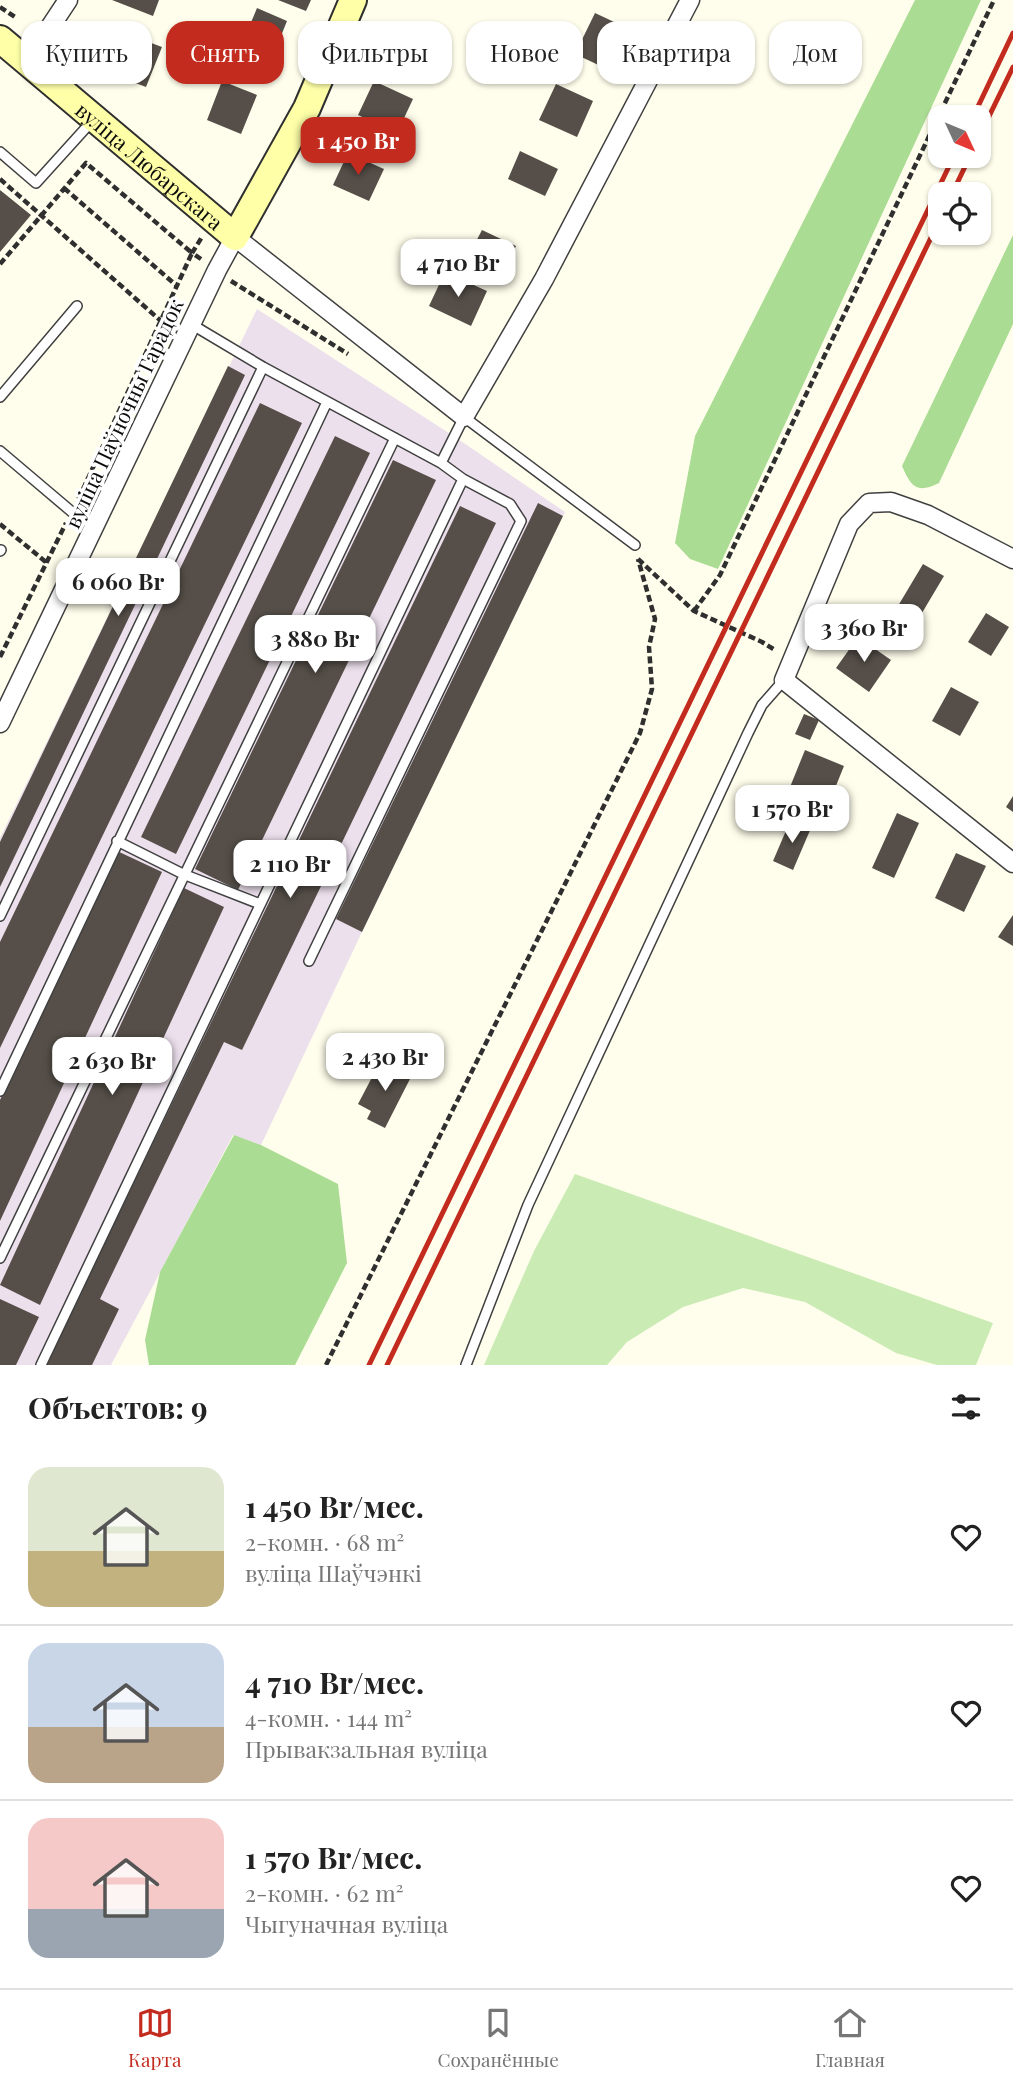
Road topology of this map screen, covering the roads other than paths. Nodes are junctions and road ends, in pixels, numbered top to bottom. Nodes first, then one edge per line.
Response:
1 (68, 0) edge
2 (353, 0) edge
3 (690, 0) edge
4 (54, 21) edge
5 (0, 39) edge
6 (21, 57) edge
7 (53, 84) edge
8 (94, 118) junction
9 (0, 152) edge
10 (235, 237) junction
11 (77, 306) dead end
12 (191, 324) junction
13 (262, 367) junction
14 (0, 397) edge
15 (327, 402) junction
16 (464, 416) junction
17 (395, 438) junction
18 (0, 451) edge
19 (441, 463) junction
20 (463, 479) junction
21 (95, 526) junction
22 (635, 545) road end
23 (1011, 552) edge
24 (784, 680) junction
25 (0, 723) edge
26 (117, 841) junction
27 (1013, 863) edge
28 (183, 874) junction
29 (260, 904) junction
30 (0, 916) edge
31 (309, 961) dead end
32 (0, 1091) edge
33 (0, 1258) edge
34 (41, 1365) edge
35 (466, 1365) edge

1 - 4 street
2 - 10 street
3 - 16 street
5 - 6 street, вуліца Любарскага
7 - 8 street, вуліца Любарскага
8 - 9 lane
8 - 10 street, вуліца Любарскага
10 - 12 street, вуліца Паўночны Гарадок
10 - 16 street
11 - 14 lane
12 - 13 lane
12 - 21 street, вуліца Паўночны Гарадок
13 - 15 lane
13 - 30 lane
15 - 17 lane
15 - 26 lane
16 - 19 lane
16 - 22 lane
17 - 19 lane
17 - 28 lane
18 - 21 lane
19 - 20 lane
20 - 29 lane
20 - 31 lane
21 - 25 street, вуліца Паўночны Гарадок
23 - 24 street
24 - 27 street
24 - 35 lane
26 - 28 lane
26 - 32 lane
28 - 29 lane
28 - 33 lane
29 - 34 lane

